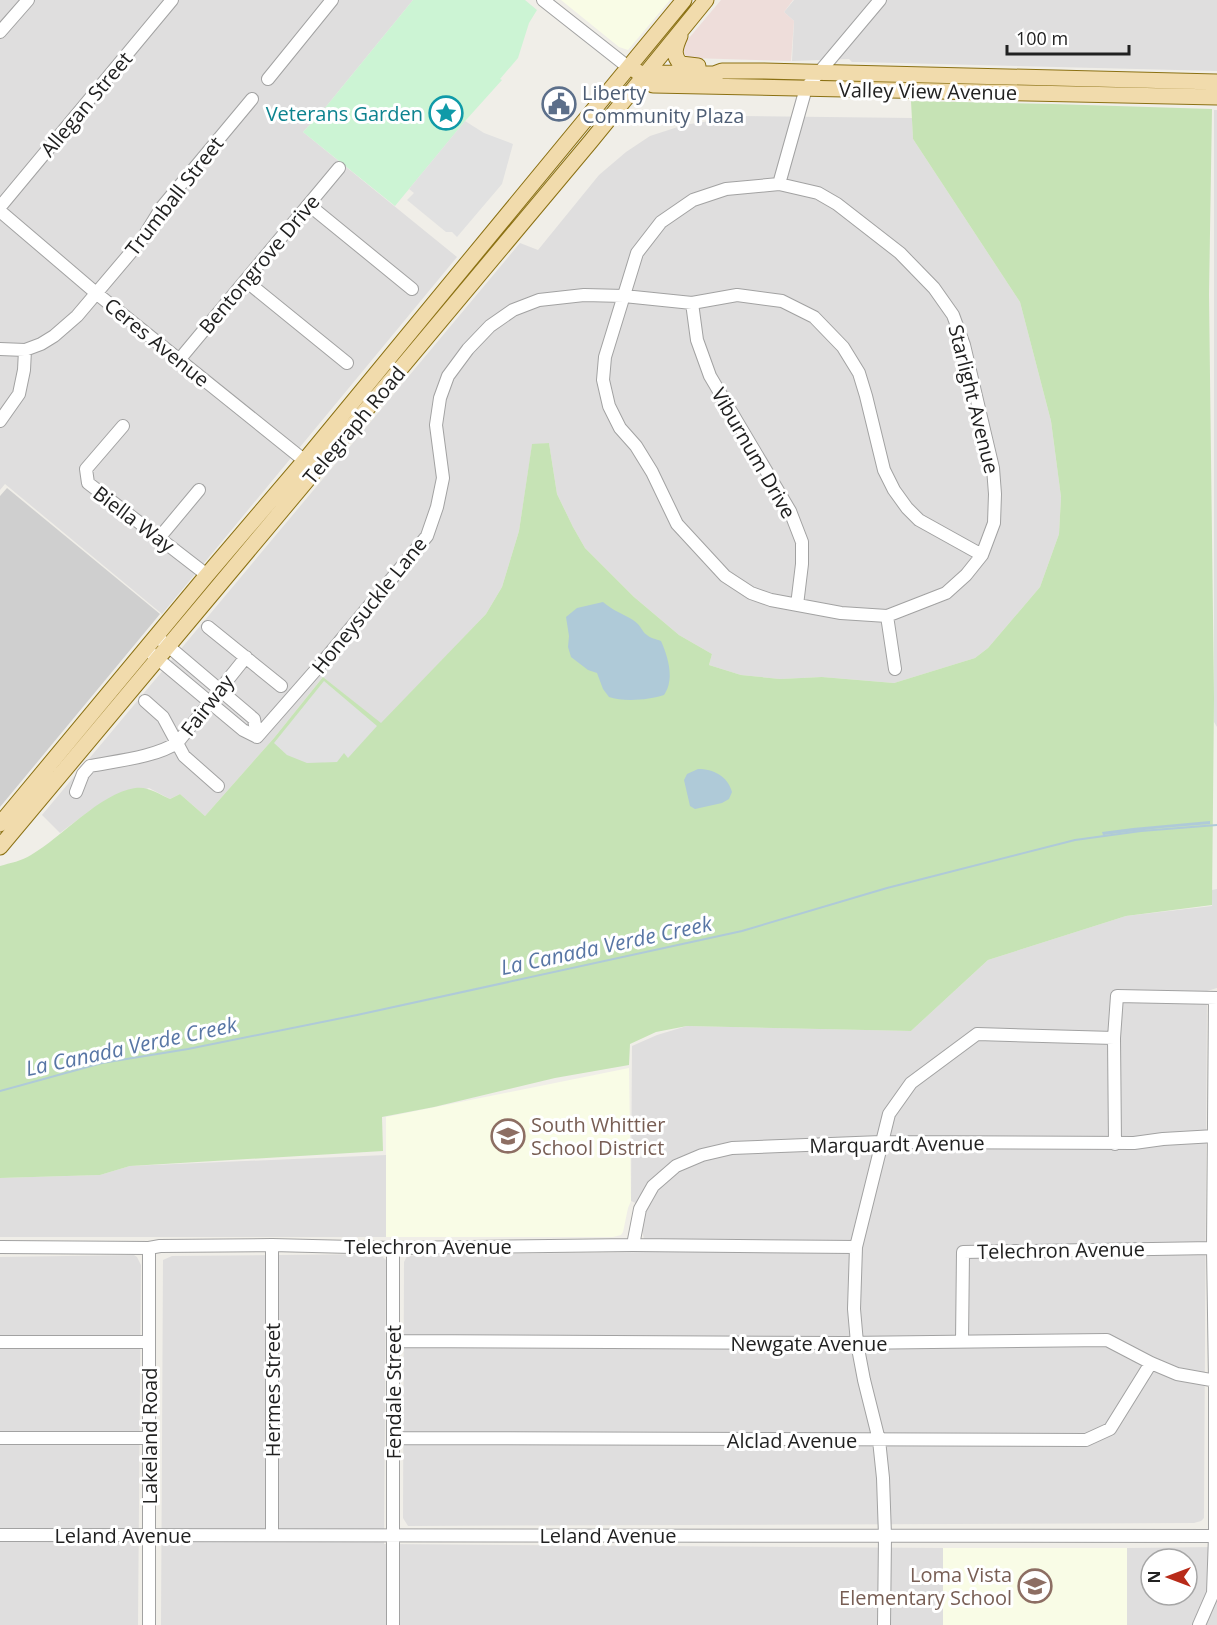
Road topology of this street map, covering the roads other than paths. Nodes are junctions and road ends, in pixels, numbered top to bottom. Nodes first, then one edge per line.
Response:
1 (28, 0) edge
2 (172, 0) edge
3 (332, 0) edge
4 (543, 0) edge
5 (684, 0) edge
6 (706, 0) edge
7 (880, 0) edge
8 (684, 28) junction
9 (0, 32) edge
10 (628, 67) junction
11 (722, 71) junction
12 (818, 72) junction
13 (644, 75) junction
14 (268, 79) dead end
15 (1217, 82) edge
16 (806, 88) junction
17 (1217, 97) edge
18 (252, 99) dead end
19 (339, 168) dead end
20 (779, 184) junction
21 (309, 205) junction
22 (0, 209) edge
23 (246, 280) junction
24 (412, 289) dead end
25 (96, 293) junction
26 (624, 296) junction
27 (692, 303) junction
28 (0, 350) edge
29 (25, 350) junction
30 (179, 360) junction
31 (347, 363) dead end
32 (0, 421) edge
33 (123, 426) dead end
34 (310, 465) junction
35 (199, 490) dead end
36 (159, 538) junction
37 (982, 555) junction
38 (207, 575) junction
39 (797, 605) junction
40 (887, 616) junction
41 (208, 627) dead end
42 (162, 641) junction
43 (152, 654) junction
44 (246, 657) junction
45 (895, 669) dead end
46 (281, 686) dead end
47 (219, 689) junction
48 (145, 701) dead end
49 (209, 702) junction
50 (257, 737) junction
51 (177, 742) junction
52 (218, 786) dead end
53 (76, 792) dead end
54 (0, 824) edge
55 (0, 848) edge
56 (1216, 998) edge
57 (1114, 1038) junction
58 (1216, 1074) edge
59 (1215, 1136) junction
60 (881, 1142) junction
61 (1115, 1144) junction
62 (272, 1245) junction
63 (633, 1245) junction
64 (0, 1247) edge
65 (856, 1247) junction
66 (149, 1248) junction
67 (393, 1248) junction
68 (1213, 1248) junction
69 (393, 1341) junction
70 (0, 1342) edge
71 (149, 1342) junction
72 (962, 1342) junction
73 (857, 1343) junction
74 (1151, 1364) junction
75 (1216, 1381) edge
76 (0, 1438) edge
77 (149, 1438) junction
78 (393, 1438) junction
79 (879, 1440) junction
80 (0, 1535) edge
81 (149, 1535) junction
82 (272, 1535) junction
83 (393, 1535) junction
84 (885, 1536) junction
85 (1216, 1536) edge
86 (149, 1625) edge
87 (393, 1625) edge
88 (884, 1625) edge
89 (1199, 1625) edge

1 - 9 street
2 - 22 street, Allegan Street
3 - 14 street
4 - 10 street, Valley View Avenue
5 - 10 main road, Telegraph Road
6 - 8 main road, Telegraph Road
7 - 12 street
8 - 11 main road
8 - 13 main road, Telegraph Road
10 - 13 main road, Valley View Avenue
10 - 34 main road, Telegraph Road
11 - 12 main road, Valley View Avenue
11 - 13 main road, Valley View Avenue
12 - 15 main road, Valley View Avenue
12 - 16 street
13 - 16 main road, Valley View Avenue
13 - 34 main road, Telegraph Road
16 - 17 main road, Valley View Avenue
16 - 20 street
18 - 25 street, Trumball Street
19 - 21 street, Bentongrove Drive
20 - 26 street, Starlight Avenue
20 - 37 street, Starlight Avenue
21 - 23 street, Bentongrove Drive
21 - 24 street
22 - 25 street, Ceres Avenue
23 - 30 street, Bentongrove Drive
23 - 31 street
25 - 29 street, Trumball Street
25 - 30 street, Ceres Avenue
26 - 27 street, Honeysuckle Lane
26 - 39 street, Starlight Avenue
26 - 50 street, Honeysuckle Lane
27 - 37 street, Honeysuckle Lane
27 - 39 street, Viburnum Drive
28 - 29 street
29 - 32 street
30 - 34 street, Ceres Avenue
33 - 36 street, Biella Way
34 - 38 main road, Telegraph Road
34 - 42 main road, Telegraph Road
35 - 36 street
36 - 38 street, Biella Way
37 - 40 street, Starlight Avenue
38 - 42 main road, Telegraph Road
39 - 40 street, Starlight Avenue
40 - 45 street
41 - 44 street
42 - 43 main road, Telegraph Road
42 - 47 street
43 - 49 street
43 - 54 main road, Telegraph Road
43 - 55 main road, Telegraph Road
44 - 46 street
44 - 47 street, Fairway
47 - 49 street, Fairway
47 - 50 street
48 - 51 street
49 - 50 street
49 - 51 street, Fairway
51 - 52 street
51 - 53 street, Fairway
56 - 57 street
56 - 58 street
57 - 60 street
57 - 61 street
58 - 59 street
59 - 61 street, Marquardt Avenue
59 - 68 street
60 - 61 street, Marquardt Avenue
60 - 63 street, Marquardt Avenue
60 - 65 street
62 - 66 street, Telechron Avenue
62 - 67 street, Telechron Avenue
62 - 82 street, Hermes Street
63 - 65 street, Telechron Avenue
63 - 67 street, Telechron Avenue
64 - 66 street, Telechron Avenue
65 - 73 street
66 - 71 street, Lakeland Road
67 - 69 street, Fendale Street
68 - 72 street, Telechron Avenue
68 - 75 street
69 - 73 street, Newgate Avenue
69 - 78 street, Fendale Street
70 - 71 street
71 - 77 street, Lakeland Road
72 - 73 street, Newgate Avenue
72 - 74 street, Newgate Avenue
73 - 79 street
74 - 75 street, Newgate Avenue
74 - 79 street, Alclad Avenue
75 - 85 street
76 - 77 street
77 - 81 street, Lakeland Road
78 - 79 street, Alclad Avenue
78 - 83 street, Fendale Street
79 - 84 street
80 - 81 street, Leland Avenue
81 - 82 street, Leland Avenue
81 - 86 street, Lakeland Road
82 - 83 street, Leland Avenue
83 - 84 street, Leland Avenue
83 - 87 street, Fendale Street
84 - 85 street, Leland Avenue
84 - 88 street
85 - 89 street

